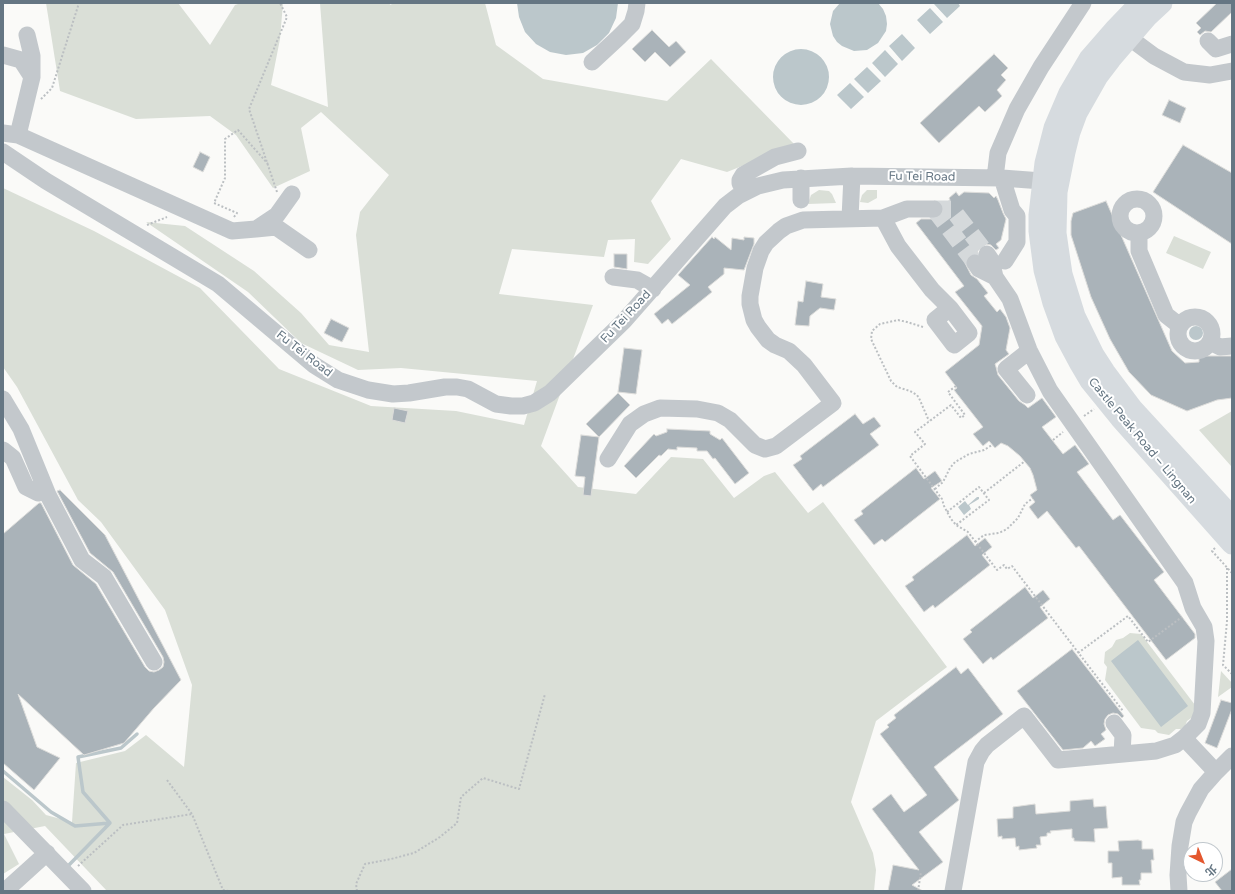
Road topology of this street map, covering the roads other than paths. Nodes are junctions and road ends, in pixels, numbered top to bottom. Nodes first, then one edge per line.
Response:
1 (637, 3) edge
2 (1083, 3) edge
3 (1140, 3) edge
4 (1162, 3) edge
5 (1122, 32) junction
6 (27, 35) dead end
7 (1208, 42) dead end
8 (1232, 44) edge
9 (3, 55) edge
10 (592, 62) dead end
11 (1232, 71) edge
12 (32, 77) junction
13 (14, 129) edge
14 (798, 151) dead end
15 (3, 152) edge
16 (852, 176) junction
17 (801, 178) junction
18 (998, 178) junction
19 (1042, 181) junction
20 (744, 192) junction
21 (292, 194) dead end
22 (801, 200) dead end
23 (934, 209) dead end
24 (850, 218) junction
25 (886, 223) junction
26 (256, 229) junction
27 (1139, 233) dead end
28 (308, 250) dead end
29 (981, 258) tunnel mouth
30 (1005, 261) dead end
31 (613, 278) dead end
32 (653, 289) junction
33 (948, 306) dead end
34 (1180, 326) junction
35 (1210, 342) junction
36 (1232, 346) edge
37 (1029, 351) junction
38 (1028, 395) dead end
39 (3, 399) edge
40 (3, 450) edge
41 (608, 459) dead end
42 (46, 490) junction
43 (1232, 518) edge
44 (1225, 544) edge
45 (154, 662) dead end
46 (1119, 717) road end
47 (1184, 738) junction
48 (1122, 754) junction
49 (1232, 756) edge
50 (1216, 772) junction
51 (3, 809) edge
52 (47, 853) junction
53 (5, 891) edge
54 (83, 891) edge
55 (953, 891) edge
56 (1179, 891) edge

1 - 10 street
2 - 18 street
3 - 5 main road, Castle Peak Road – Lingnan
4 - 5 main road, Castle Peak Road – Lingnan
5 - 11 street
5 - 19 main road, Castle Peak Road – Lingnan
5 - 43 main road, Castle Peak Road – Lingnan
6 - 12 street
7 - 8 street
9 - 12 street
12 - 13 street
13 - 26 street
14 - 20 street
15 - 32 street, Fu Tei Road
16 - 17 street, Fu Tei Road
16 - 18 street, Fu Tei Road
16 - 24 street
17 - 20 street, Fu Tei Road
17 - 22 street
18 - 19 street, Fu Tei Road
18 - 30 street
19 - 44 main road, Castle Peak Road – Lingnan
20 - 32 street, Fu Tei Road
21 - 26 street
23 - 25 street
24 - 25 street
24 - 41 street
25 - 33 street
26 - 28 street
27 - 34 street
29 - 37 street
31 - 32 street
34 - 35 street
34 - 35 street
35 - 36 street
37 - 38 street
37 - 47 street
39 - 42 street
40 - 42 street
42 - 45 street
46 - 48 street
47 - 48 street
47 - 50 street
48 - 55 street
49 - 50 street
50 - 56 street
51 - 52 street
52 - 53 street
52 - 54 street

